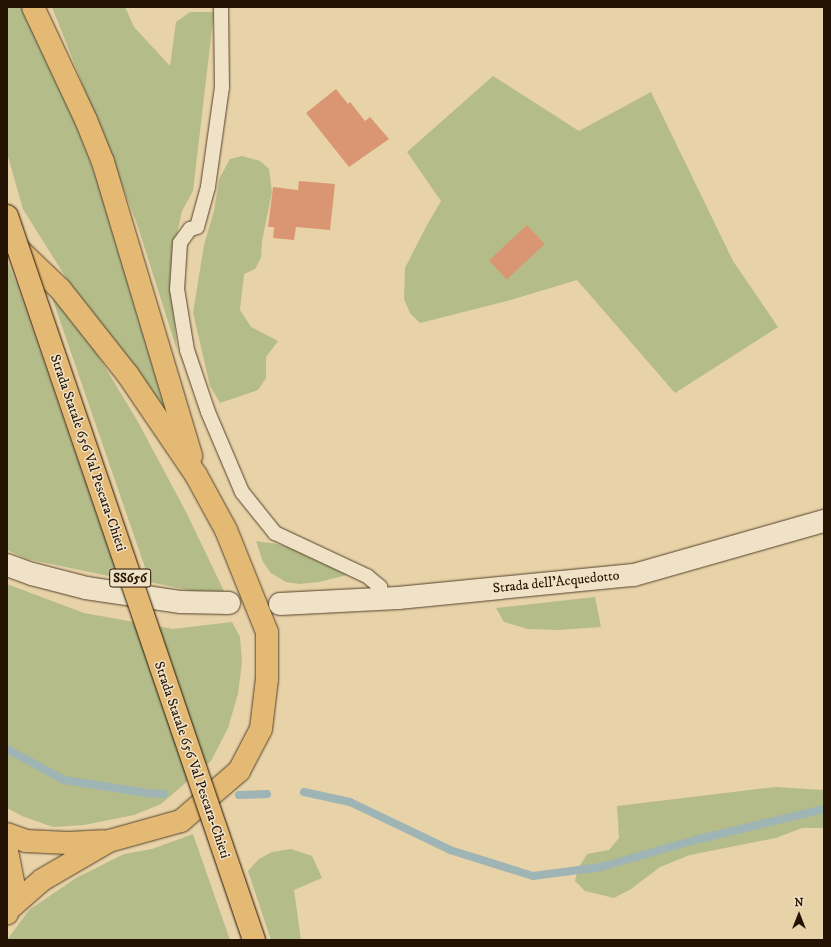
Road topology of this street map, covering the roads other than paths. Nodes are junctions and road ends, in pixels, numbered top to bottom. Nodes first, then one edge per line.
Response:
1 (33, 7) edge
2 (221, 7) edge
3 (7, 216) edge
4 (7, 238) edge
5 (196, 475) junction
6 (824, 521) edge
7 (7, 564) edge
8 (384, 599) junction
9 (229, 604) dead end
10 (280, 604) dead end
11 (7, 834) edge
12 (109, 841) junction
13 (7, 851) edge
14 (8, 911) edge
15 (254, 940) edge

1 - 5 main road
2 - 8 lane
3 - 15 main road, Strada Statale 656 Val Pescara-Chieti / SS656, bridge
4 - 5 main road
5 - 12 main road
6 - 8 street, Strada dell'Acquedotto
7 - 9 street
8 - 10 street, Strada dell'Acquedotto
11 - 12 main road
12 - 14 main road
13 - 14 main road

